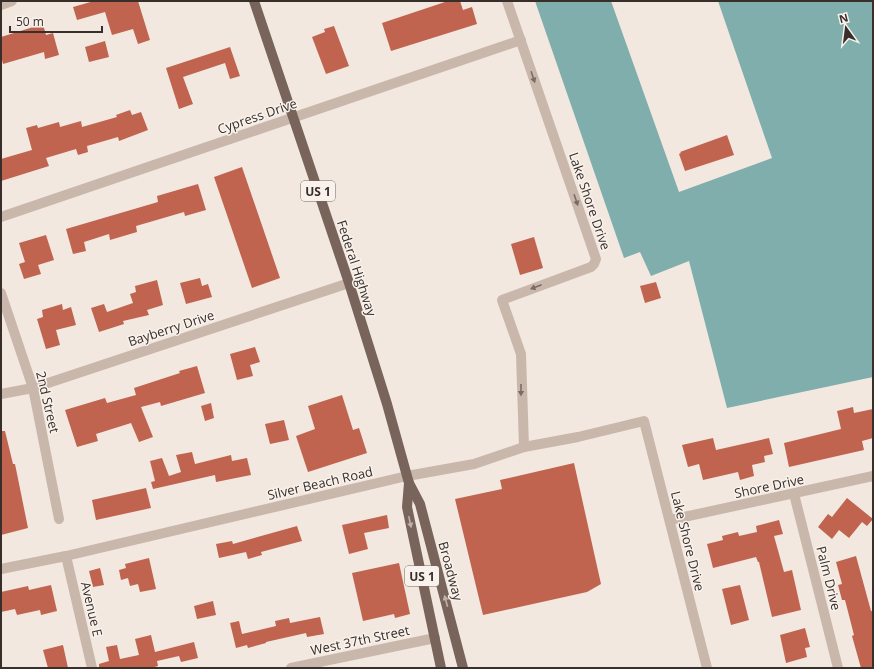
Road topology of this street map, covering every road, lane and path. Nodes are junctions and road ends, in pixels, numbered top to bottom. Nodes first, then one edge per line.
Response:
1 (12, 1) edge
2 (254, 1) edge
3 (507, 1) edge
4 (1, 5) edge
5 (521, 40) junction
6 (293, 118) junction
7 (1, 217) edge
8 (349, 283) junction
9 (1, 293) edge
10 (33, 388) junction
11 (1, 394) edge
12 (644, 420) joint
13 (524, 447) junction
14 (873, 476) edge
15 (408, 480) junction
16 (794, 494) junction
17 (59, 519) dead end
18 (670, 520) junction
19 (66, 556) junction
20 (1, 569) edge
21 (435, 638) junction
22 (92, 668) edge
23 (291, 668) edge
24 (441, 668) edge
25 (463, 668) edge
26 (707, 668) edge
27 (838, 668) edge

1 - 4 street
2 - 6 main road, Federal Highway / US 1
3 - 5 street, Lake Shore Drive
5 - 6 street, Cypress Drive
5 -> 13 street, Lake Shore Drive
6 - 7 street, Cypress Drive
6 - 8 main road, Federal Highway / US 1
8 - 10 street, Bayberry Drive
8 - 15 main road, Federal Highway / US 1
9 - 10 street, 2nd Street
10 - 11 street, Bayberry Drive
10 - 17 street, 2nd Street
12 - 13 street, Silver Beach Road
12 - 18 street, Lake Shore Drive
13 - 15 street, Silver Beach Road
14 - 16 street, Shore Drive
15 - 19 street, Silver Beach Road
15 -> 21 main road, US 1
25 -> 15 main road, Broadway / US 1
16 - 18 street, Shore Drive
16 - 27 street, Palm Drive
18 - 26 street, Lake Shore Drive
19 - 20 street, Silver Beach Road
19 - 22 street, Avenue E
21 - 23 street, West 37th Street
21 - 24 main road, US 1

